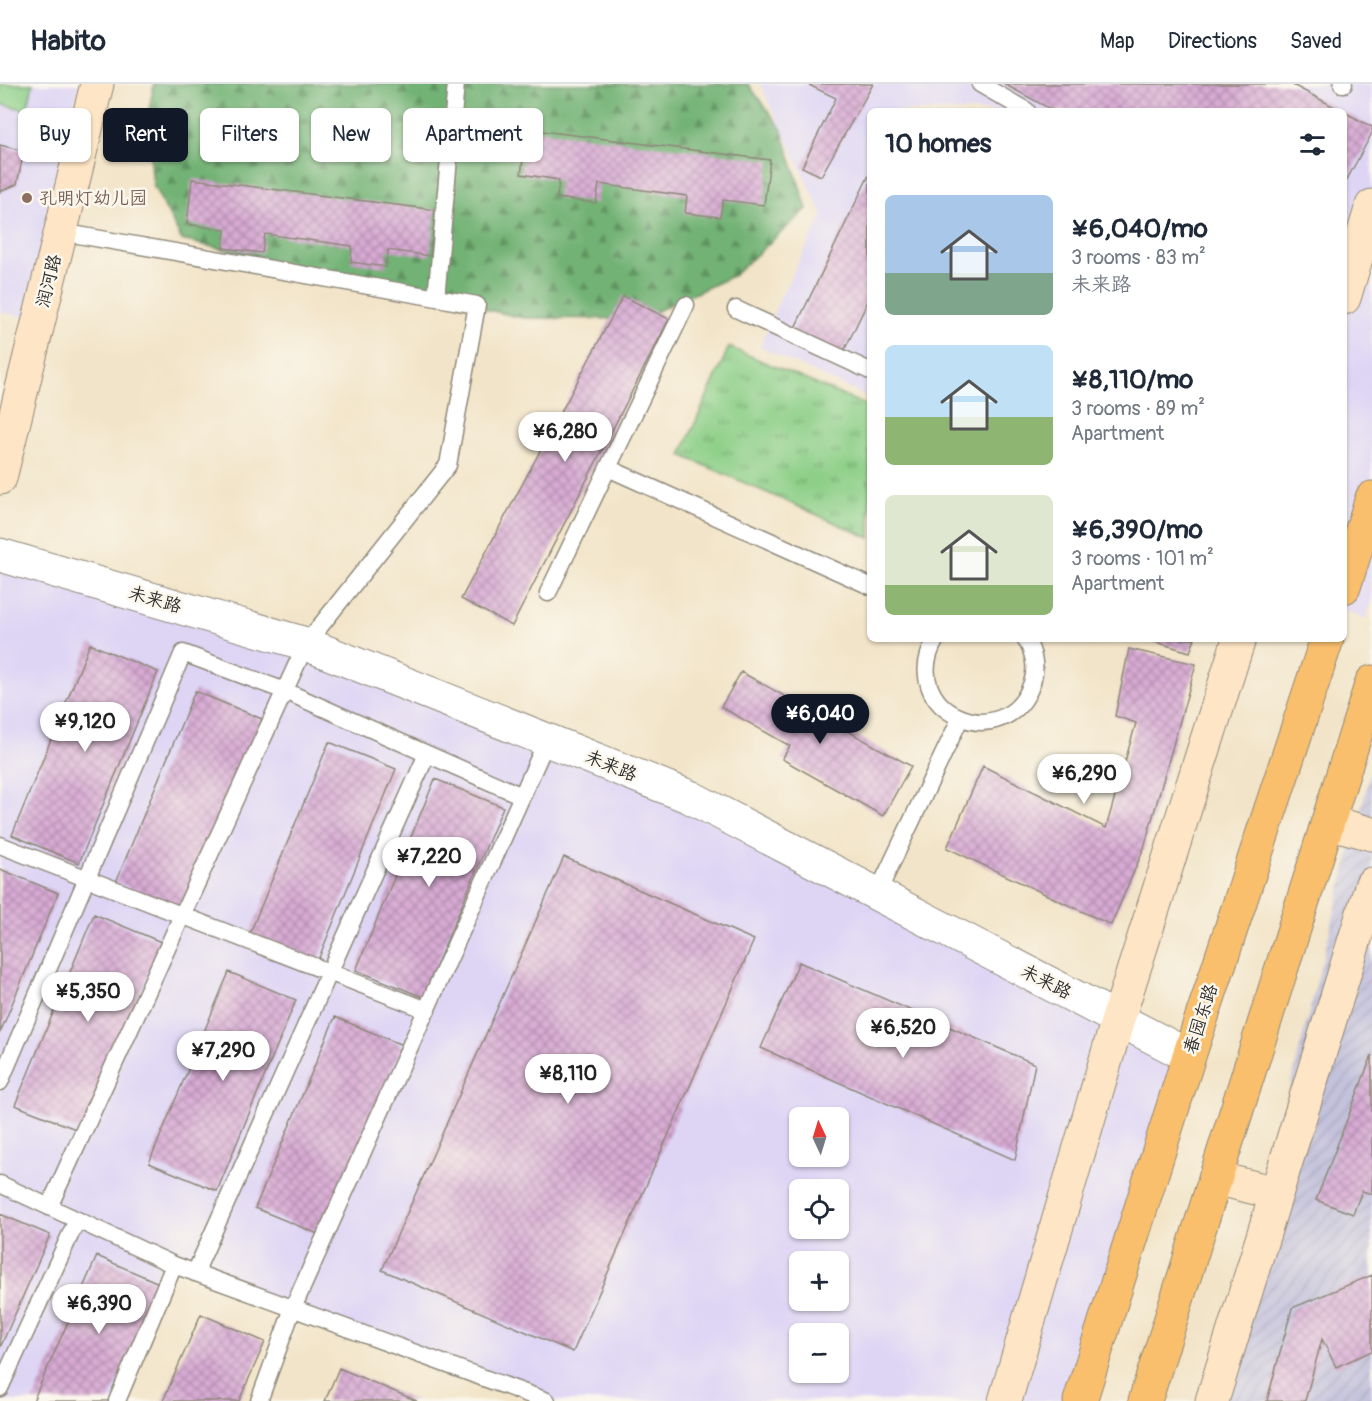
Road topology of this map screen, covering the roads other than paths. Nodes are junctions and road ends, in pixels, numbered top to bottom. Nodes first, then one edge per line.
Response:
1 (97, 84) edge
2 (456, 84) edge
3 (980, 84) edge
4 (1022, 108) edge
5 (1372, 206) edge
6 (61, 232) junction
7 (1347, 286) edge
8 (436, 298) junction
9 (686, 304) dead end
10 (736, 309) dead end
11 (867, 370) edge
12 (608, 468) junction
13 (1, 469) edge
14 (1372, 498) edge
15 (0, 555) edge
16 (1347, 577) edge
17 (867, 585) edge
18 (548, 593) dead end
19 (935, 642) edge
20 (1026, 642) edge
21 (1238, 642) edge
22 (1326, 642) edge
23 (306, 644) junction
24 (1372, 682) edge
25 (285, 691) junction
26 (960, 719) junction
27 (547, 740) junction
28 (427, 754) junction
29 (522, 796) junction
30 (1328, 822) junction
31 (1372, 834) edge
32 (0, 844) edge
33 (87, 878) junction
34 (1372, 884) edge
35 (876, 894) junction
36 (182, 915) junction
37 (330, 973) junction
38 (426, 1010) junction
39 (1118, 1019) junction
40 (1189, 1056) junction
41 (0, 1082) edge
42 (1215, 1178) junction
43 (0, 1184) edge
44 (1276, 1192) junction
45 (49, 1207) junction
46 (77, 1220) junction
47 (174, 1264) junction
48 (195, 1273) junction
49 (293, 1308) junction
50 (0, 1388) edge
51 (117, 1401) edge
52 (259, 1401) edge
53 (548, 1401) edge
54 (1005, 1401) edge
55 (1080, 1401) edge
56 (1145, 1401) edge
57 (1212, 1401) edge

1 - 6 street, 润河路
2 - 8 lane
3 - 4 lane
5 - 7 street
6 - 8 lane
6 - 13 street, 润河路
8 - 23 lane
9 - 12 lane
10 - 11 lane
12 - 17 lane
12 - 18 lane
14 - 16 main road
15 - 23 street, 未来路
19 - 26 lane
20 - 26 lane
21 - 39 street
22 - 40 main road, 春园东路
23 - 25 lane
23 - 27 street, 未来路
24 - 30 main road
25 - 28 lane
25 - 33 lane
25 - 36 lane
26 - 35 lane
27 - 29 lane
27 - 35 street, 未来路
28 - 29 lane
28 - 37 lane
29 - 38 lane
30 - 31 street
30 - 42 main road
32 - 33 lane
33 - 36 lane
33 - 41 lane
34 - 44 street
35 - 39 street, 未来路
36 - 37 lane
36 - 45 lane
37 - 38 lane
37 - 48 lane
38 - 49 lane
39 - 40 street, 未来路
39 - 54 street
40 - 55 main road, 春园东路
42 - 44 street
42 - 56 main road
43 - 45 lane
44 - 57 street
45 - 46 lane
46 - 47 lane
46 - 50 lane
47 - 48 lane
47 - 51 lane
48 - 49 lane
49 - 52 lane
49 - 53 lane

